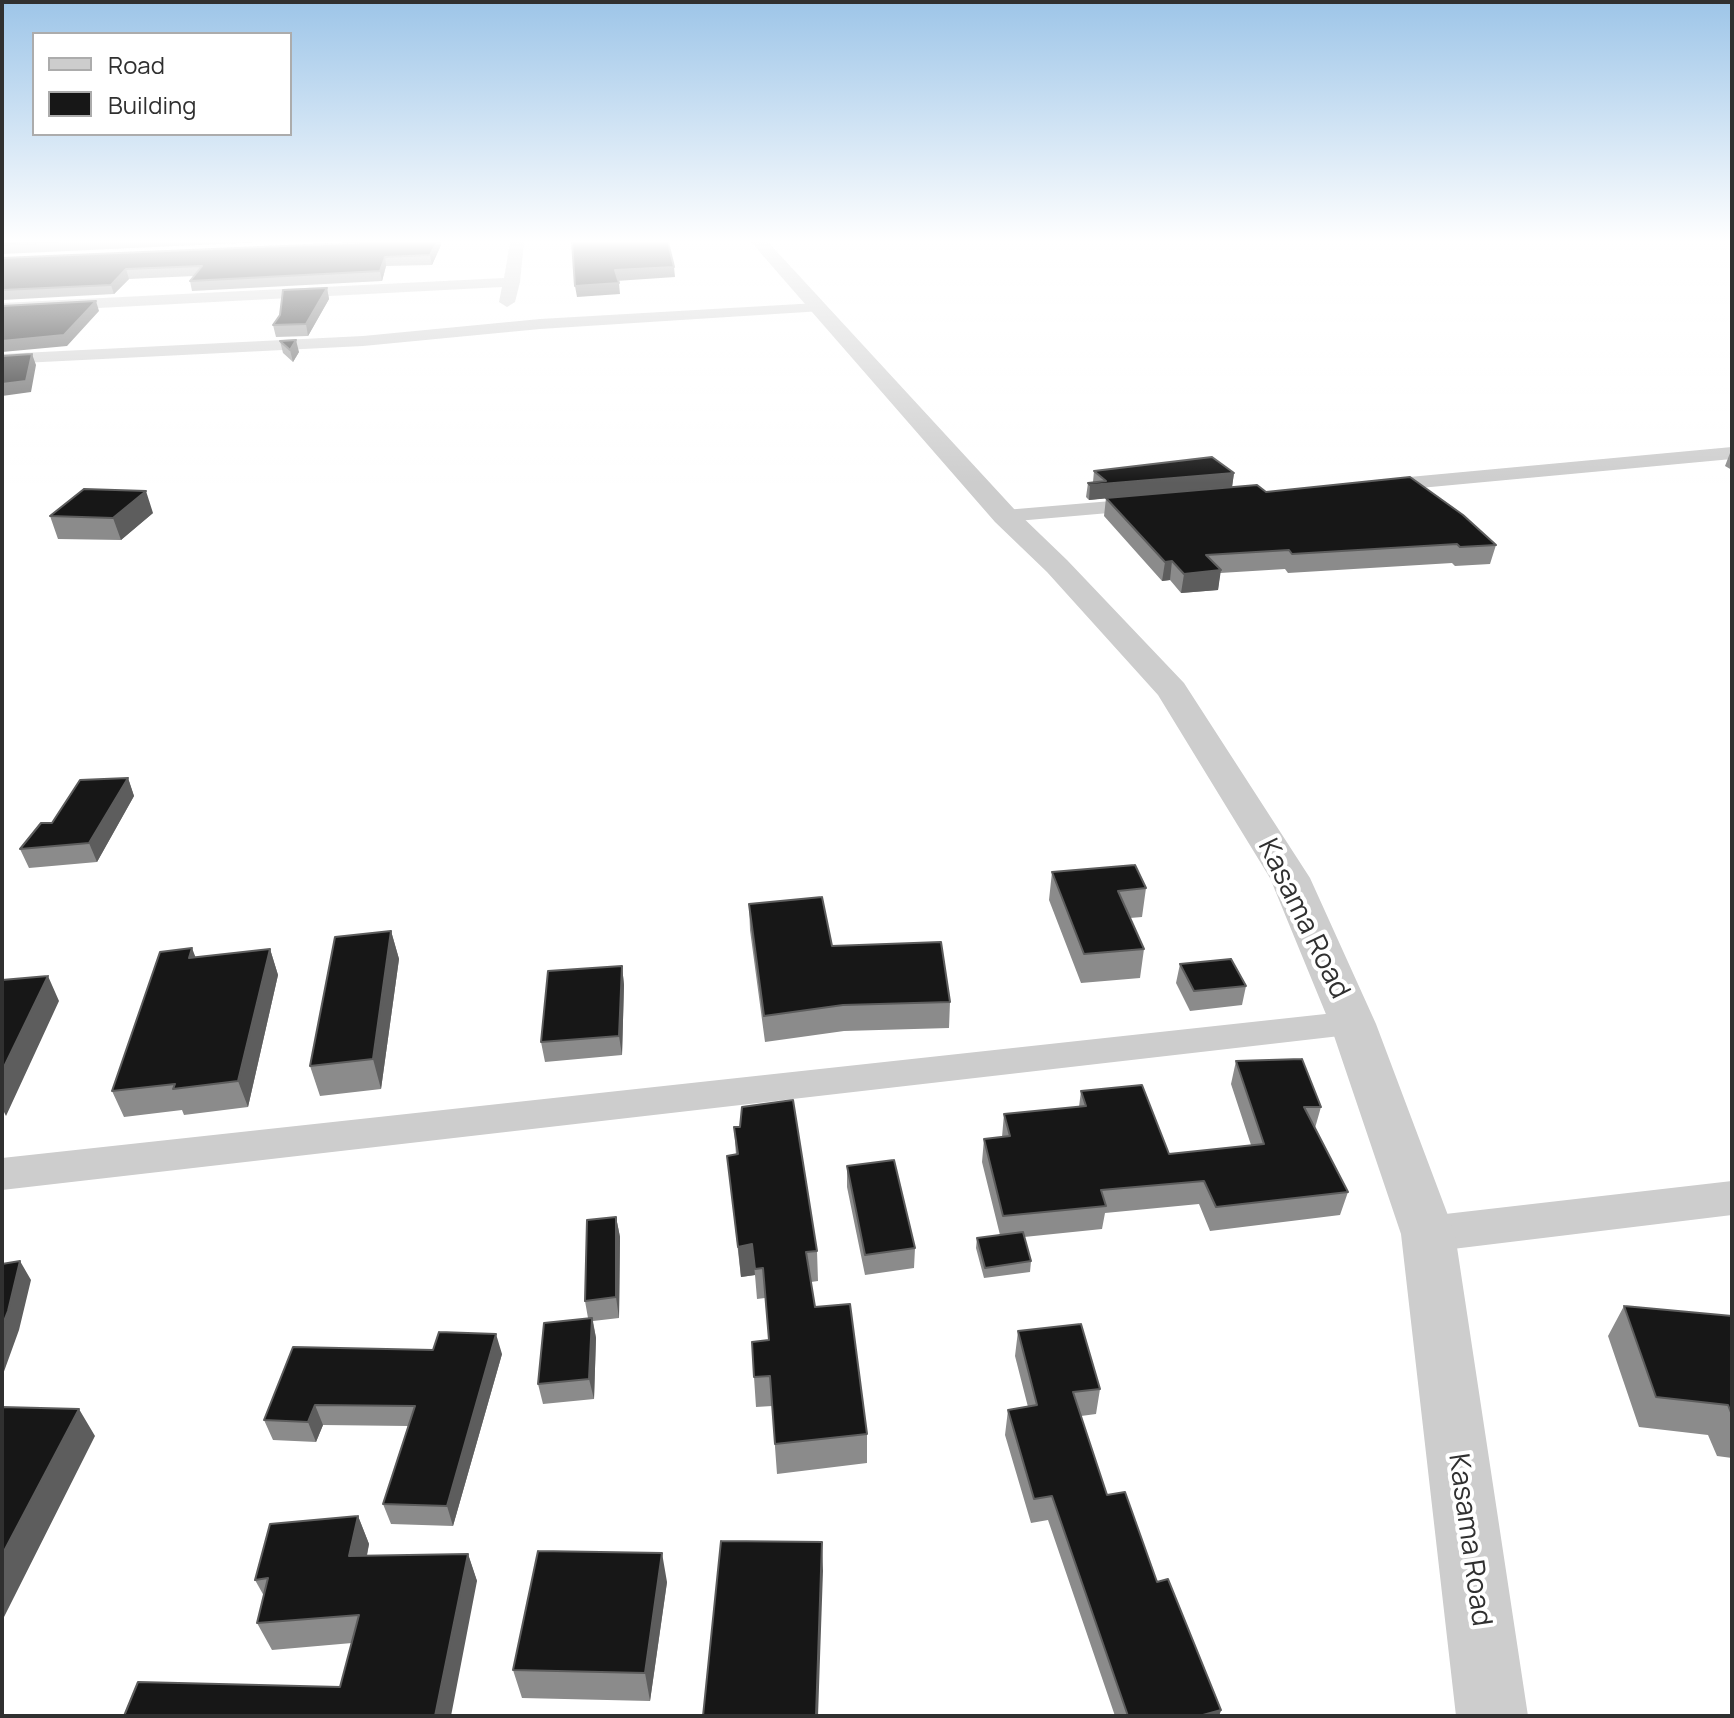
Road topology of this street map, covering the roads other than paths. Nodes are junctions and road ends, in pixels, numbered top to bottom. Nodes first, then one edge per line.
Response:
1 (502, 322) edge
2 (592, 322) edge
3 (830, 322) edge
4 (500, 328) junction
5 (2, 359) edge
6 (1732, 453) edge
7 (1351, 488) edge
8 (1162, 503) edge
9 (1005, 516) junction
10 (1353, 1024) junction
11 (2, 1174) edge
12 (1732, 1198) edge
13 (1428, 1234) junction
14 (1492, 1716) edge

1 - 4 street
2 - 4 street
3 - 9 street, Kasama Road
4 - 5 street
6 - 7 street
8 - 9 street
9 - 10 street, Kasama Road
10 - 11 street
10 - 13 street, Kasama Road
12 - 13 street
13 - 14 street, Kasama Road

